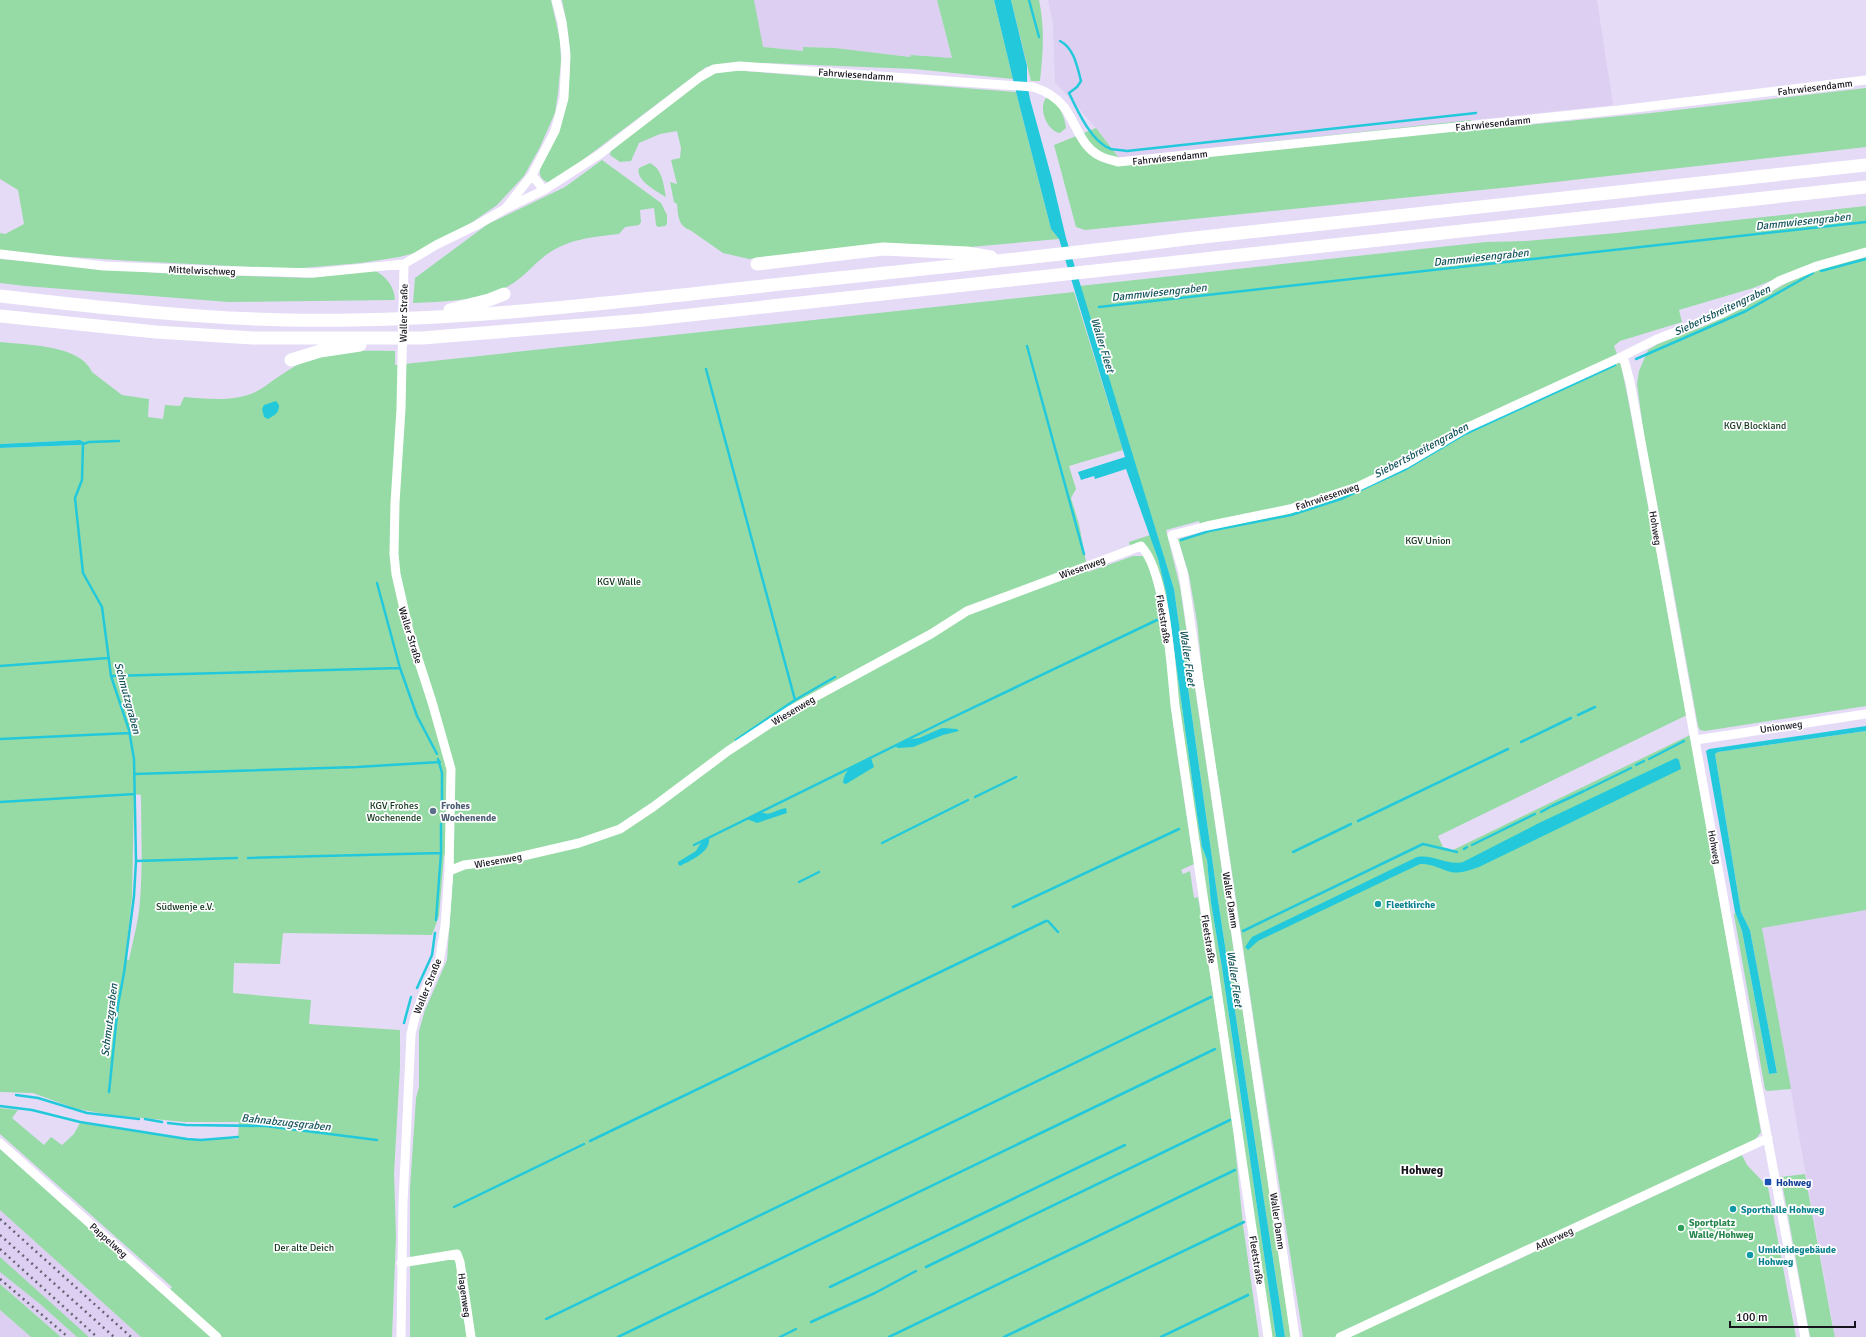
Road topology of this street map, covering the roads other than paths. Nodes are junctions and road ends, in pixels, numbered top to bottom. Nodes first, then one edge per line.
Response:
1 (556, 0) edge
2 (1866, 80) edge
3 (1866, 165) edge
4 (532, 175) junction
5 (1866, 187) edge
6 (544, 190) junction
7 (505, 209) junction
8 (1866, 252) edge
9 (0, 254) edge
10 (1004, 260) junction
11 (404, 264) junction
12 (757, 264) dead end
13 (504, 294) dead end
14 (0, 296) edge
15 (0, 316) edge
16 (424, 318) junction
17 (386, 338) junction
18 (1623, 356) junction
19 (291, 360) dead end
20 (1172, 536) joint
21 (1141, 546) joint
22 (1866, 714) edge
23 (1696, 740) junction
24 (448, 871) junction
25 (1768, 1138) junction
26 (0, 1143) edge
27 (401, 1263) junction
28 (217, 1337) edge
29 (401, 1337) edge
30 (471, 1337) edge
31 (1268, 1337) edge
32 (1295, 1337) edge
33 (1340, 1337) edge
34 (1805, 1337) edge

1 - 4 street
2 - 6 street, Fahrwiesendamm
3 - 10 highway
4 - 6 street
4 - 7 street
5 - 17 highway
6 - 7 street, Fahrwiesendamm
7 - 11 street
8 - 18 street, Fahrwiesenweg
9 - 11 street, Mittelwischweg
10 - 12 highway
10 - 16 highway
11 - 24 street, Waller Straße
13 - 16 highway
14 - 16 highway
15 - 17 highway
17 - 19 highway
18 - 20 street, Fahrwiesenweg
18 - 23 street, Hohweg
20 - 32 street, Waller Damm
21 - 24 street, Wiesenweg
21 - 31 street, Fleetstraße
22 - 23 street, Unionweg
23 - 25 street, Hohweg
24 - 27 street, Waller Straße
25 - 33 street, Adlerweg
25 - 34 street, Hohweg
26 - 28 street, Pappelweg
27 - 29 street, Waller Straße
27 - 30 street, Hagenweg

